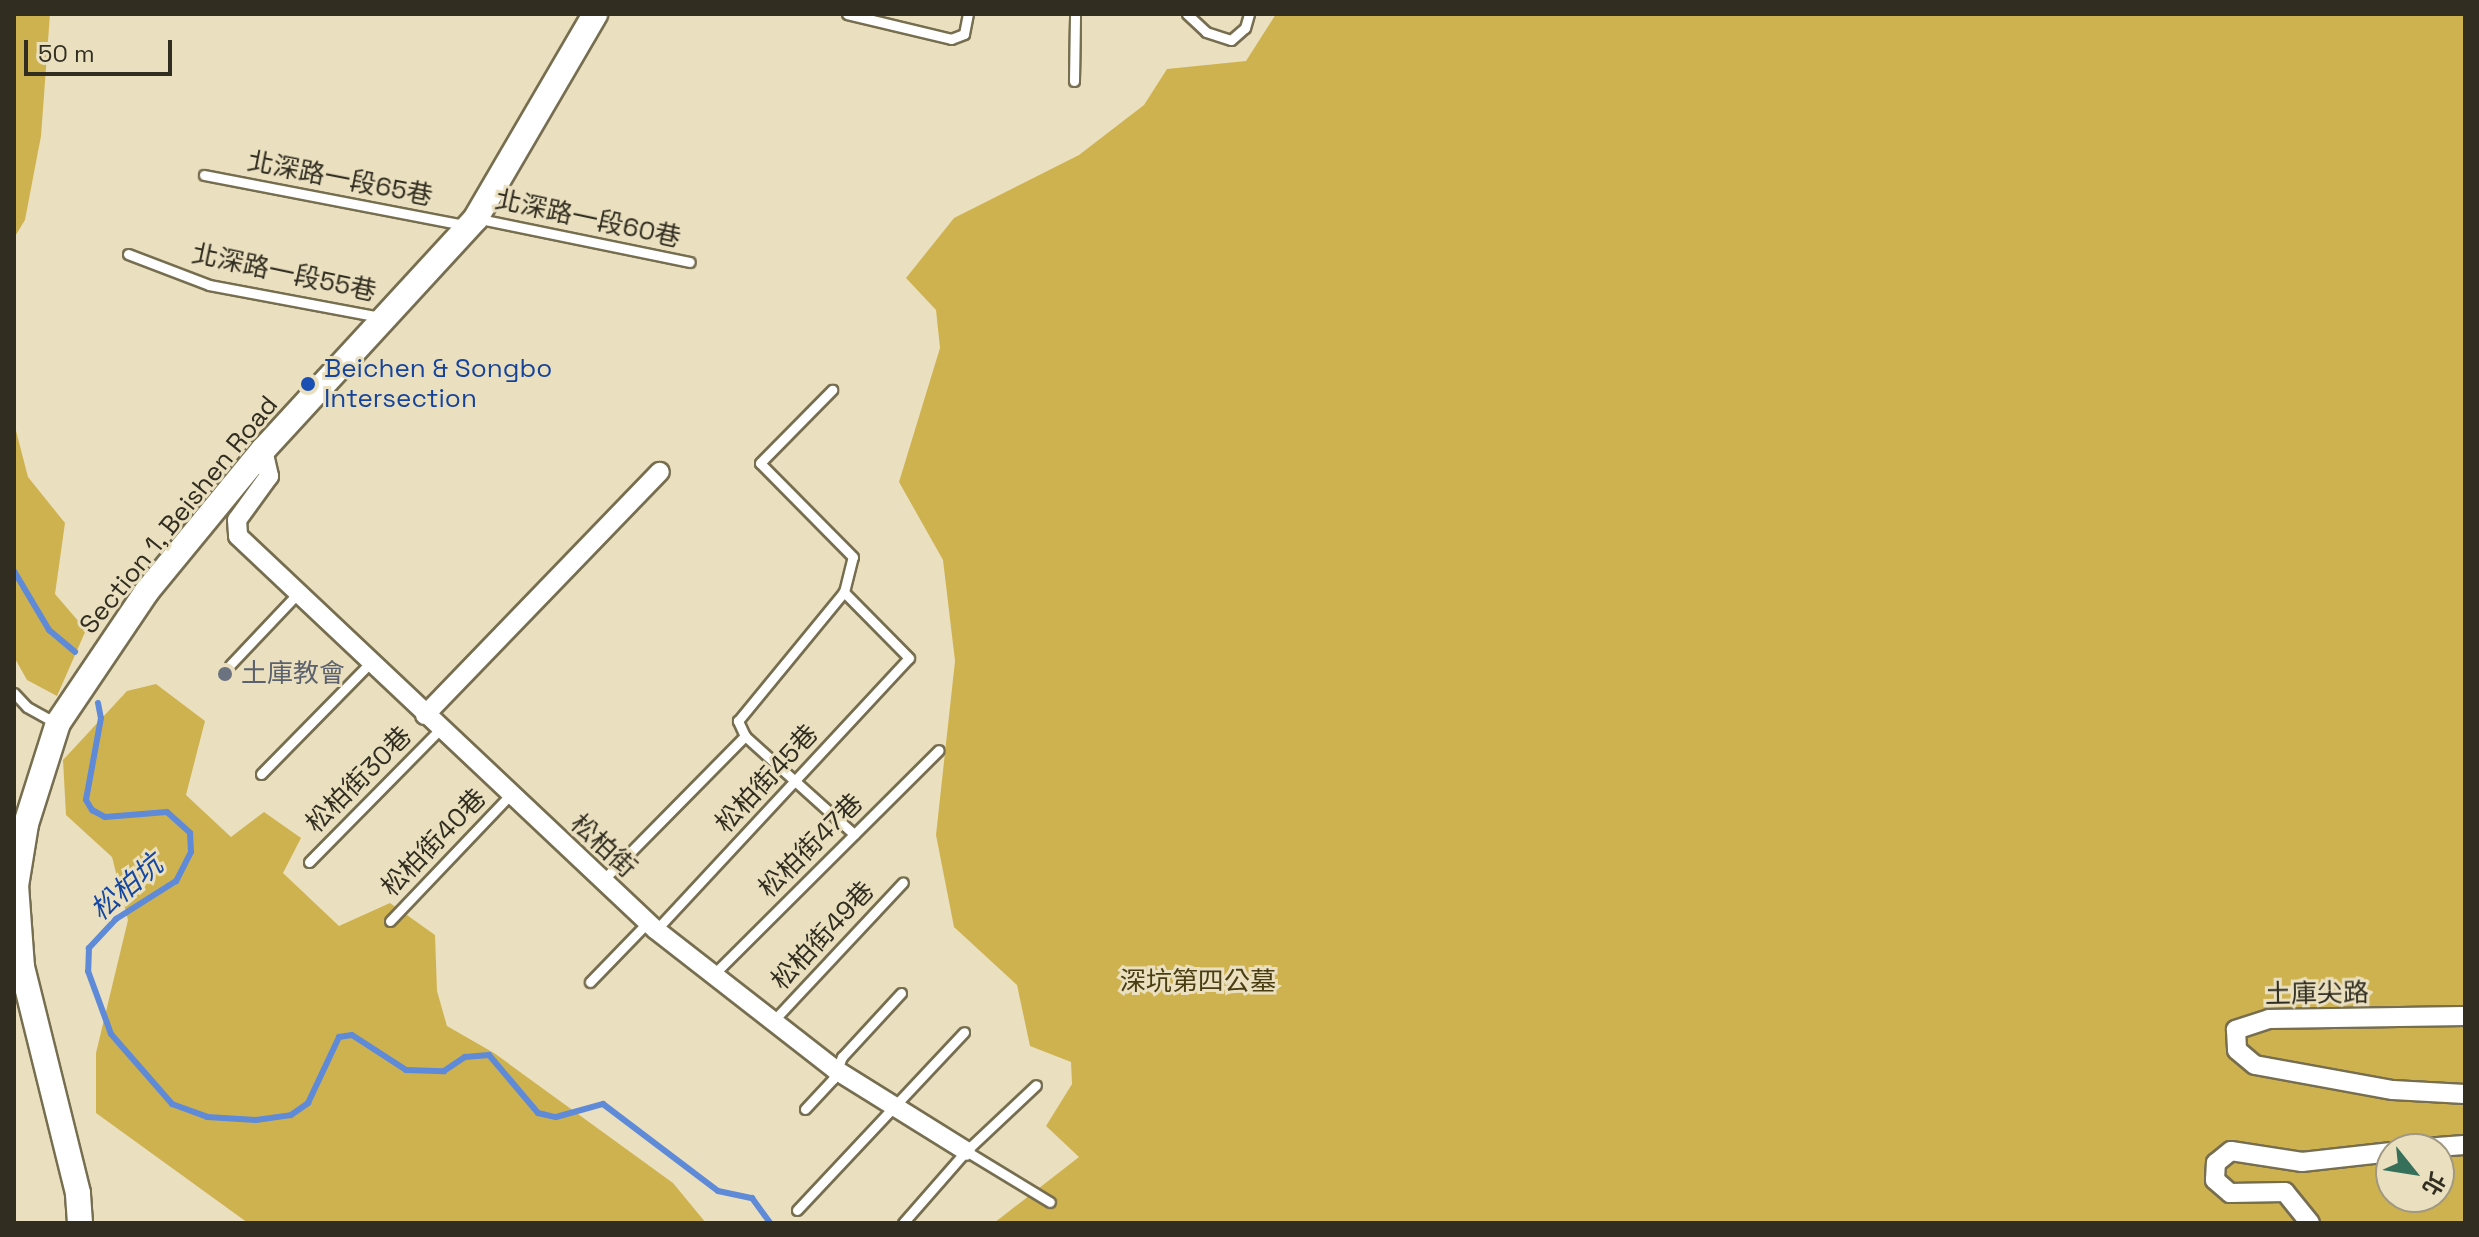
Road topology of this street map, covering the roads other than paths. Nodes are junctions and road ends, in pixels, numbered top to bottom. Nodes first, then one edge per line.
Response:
1 (595, 14) edge
2 (847, 14) edge
3 (968, 14) edge
4 (1075, 14) edge
5 (1187, 14) edge
6 (1249, 14) edge
7 (1074, 81) dead end
8 (204, 175) dead end
9 (472, 222) junction
10 (128, 254) dead end
11 (690, 262) dead end
12 (386, 318) junction
13 (832, 390) dead end
14 (263, 450) junction
15 (660, 472) dead end
16 (844, 592) junction
17 (298, 593) junction
18 (369, 664) junction
19 (230, 665) dead end
20 (14, 693) edge
21 (425, 715) junction
22 (58, 723) junction
23 (440, 729) junction
24 (745, 736) junction
25 (939, 750) dead end
26 (261, 774) dead end
27 (796, 781) junction
28 (510, 795) junction
29 (854, 834) junction
30 (309, 862) dead end
31 (602, 881) junction
32 (903, 882) dead end
33 (390, 921) dead end
34 (652, 926) junction
35 (714, 974) junction
36 (590, 982) dead end
37 (901, 993) dead end
38 (2465, 1016) edge
39 (775, 1019) junction
40 (964, 1032) dead end
41 (836, 1070) junction
42 (1036, 1085) dead end
43 (2465, 1094) edge
44 (893, 1107) junction
45 (805, 1109) dead end
46 (966, 1151) junction
47 (2375, 1154) edge
48 (1050, 1202) dead end
49 (797, 1210) dead end
50 (80, 1223) edge
51 (903, 1223) edge
52 (2310, 1223) edge

1 - 9 main road, Section 1, Beishen Road
2 - 3 lane
4 - 7 lane
5 - 6 lane
8 - 9 lane, 北深路一段65巷
9 - 11 lane, 北深路一段60巷
9 - 12 main road, Section 1, Beishen Road
10 - 12 lane, 北深路一段55巷
12 - 14 main road, Section 1, Beishen Road
13 - 16 lane
14 - 17 street, 松柏街
14 - 22 main road, Section 1, Beishen Road
15 - 21 street
16 - 24 lane
16 - 27 lane, 松柏街45巷
17 - 18 street, 松柏街
17 - 19 lane
18 - 21 street, 松柏街
18 - 26 lane
20 - 22 lane
21 - 23 street, 松柏街
22 - 50 main road, Section 1, Beishen Road
23 - 28 street, 松柏街
23 - 30 lane, 松柏街30巷
24 - 27 lane
24 - 31 lane
25 - 29 lane, 松柏街47巷
27 - 29 lane
27 - 34 lane, 松柏街45巷
28 - 31 street, 松柏街
28 - 33 lane, 松柏街40巷
29 - 35 lane, 松柏街47巷
31 - 34 street, 松柏街
32 - 39 lane, 松柏街49巷
34 - 35 street, 松柏街
34 - 36 lane, 松柏街45巷
35 - 39 street, 松柏街
37 - 41 lane
38 - 43 street, 土庫尖路
39 - 41 street, 松柏街
40 - 44 lane
41 - 44 street, 松柏街
41 - 45 lane
42 - 46 lane
44 - 46 street, 松柏街
44 - 49 lane
46 - 48 lane, 松柏街
46 - 51 lane
47 - 52 street

